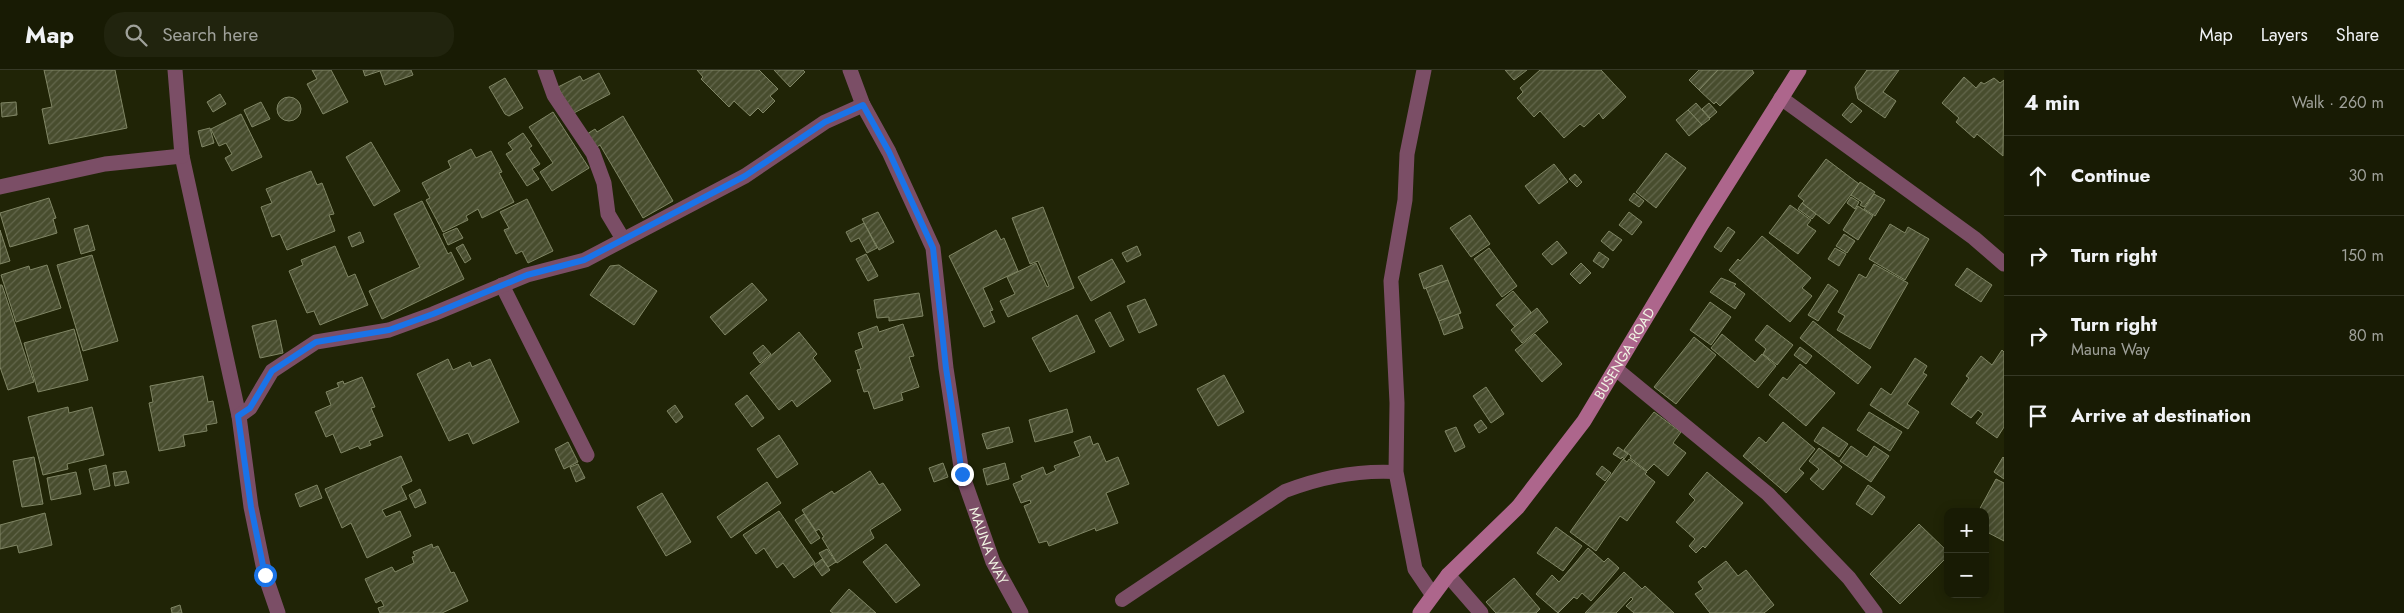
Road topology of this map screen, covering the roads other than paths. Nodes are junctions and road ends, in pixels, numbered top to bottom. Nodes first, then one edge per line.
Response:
1 (176, 70) edge
2 (545, 70) edge
3 (850, 70) edge
4 (1424, 70) edge
5 (1799, 70) edge
6 (1781, 98) junction
7 (863, 105) junction
8 (182, 156) junction
9 (0, 187) edge
10 (623, 239) junction
11 (2004, 264) edge
12 (502, 285) junction
13 (1616, 369) junction
14 (238, 416) junction
15 (587, 455) dead end
16 (1396, 472) junction
17 (1448, 575) junction
18 (1432, 594) junction
19 (1122, 600) dead end
20 (278, 613) edge
21 (1021, 613) edge
22 (1420, 613) edge
23 (1482, 613) edge
24 (1875, 613) edge

1 - 8 street
2 - 10 street
3 - 7 street, MAUNA WAY
4 - 16 street
5 - 6 street, BUSENGA ROAD
6 - 11 street
6 - 13 street, BUSENGA ROAD
7 - 10 street
7 - 21 street, MAUNA WAY
8 - 9 street
8 - 14 street
10 - 12 street
12 - 14 street
12 - 15 street
13 - 17 street, BUSENGA ROAD
13 - 24 street
14 - 20 street
16 - 18 street
16 - 19 lane
17 - 18 street, BUSENGA ROAD
17 - 23 street
18 - 22 street, BUSENGA ROAD

